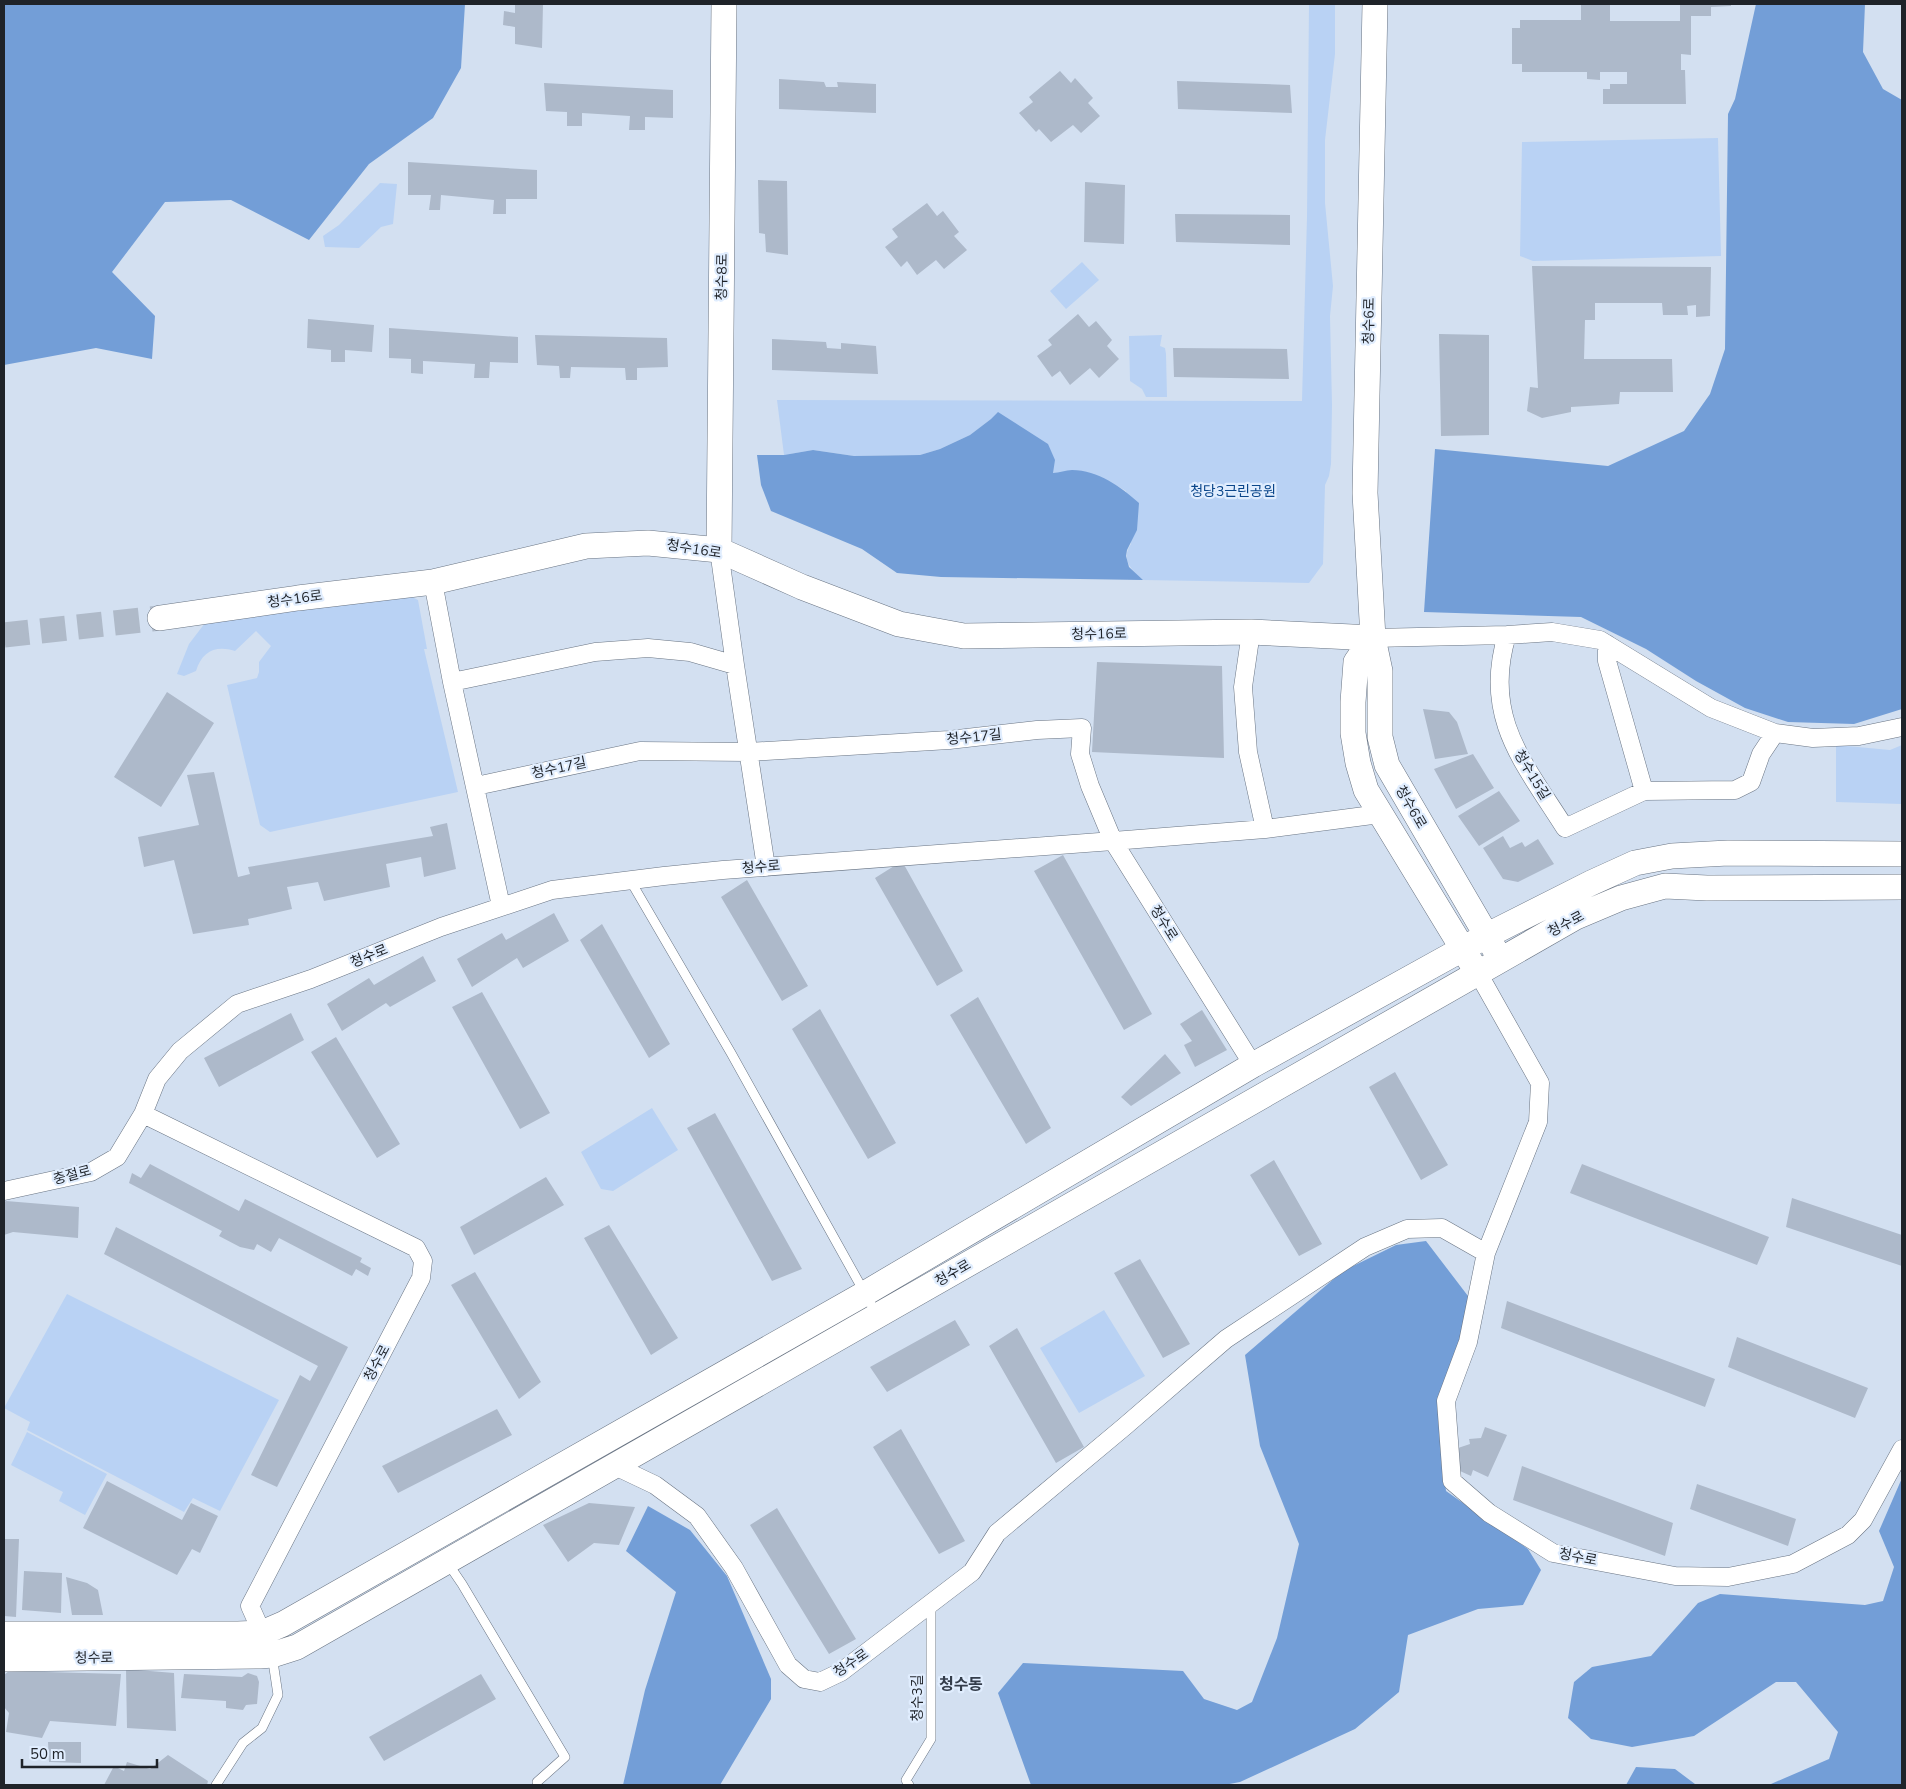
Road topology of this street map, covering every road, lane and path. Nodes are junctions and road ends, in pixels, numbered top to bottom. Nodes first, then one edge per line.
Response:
1 (724, 4) edge
2 (1375, 4) edge
3 (719, 550) junction
4 (433, 582) junction
5 (160, 618) tunnel mouth
6 (1251, 632) junction
7 (1508, 635) junction
8 (1373, 638) junction
9 (1607, 644) junction
10 (735, 666) junction
11 (452, 682) junction
12 (1902, 727) edge
13 (1775, 733) junction
14 (748, 752) junction
15 (476, 786) junction
16 (1644, 791) junction
17 (1380, 814) junction
18 (1265, 829) junction
19 (1113, 841) junction
20 (1902, 854) edge
21 (766, 867) junction
22 (630, 880) junction
23 (1902, 887) edge
24 (501, 906) junction
25 (1486, 936) junction
26 (1463, 949) junction
27 (1501, 960) junction
28 (1478, 973) junction
29 (1495, 1003) junction
30 (1253, 1065) junction
31 (144, 1114) junction
32 (4, 1191) edge
33 (1486, 1253) junction
34 (864, 1294) junction
35 (877, 1316) junction
36 (1902, 1449) edge
37 (615, 1466) junction
38 (447, 1562) junction
39 (931, 1603) junction
40 (262, 1633) junction
41 (4, 1634) edge
42 (272, 1655) junction
43 (4, 1659) edge
44 (537, 1782) dead end
45 (216, 1785) edge
46 (909, 1785) edge

1 - 3 street, 청수8로
2 - 8 street, 청수6로
3 - 4 street, 청수16로
3 - 6 street, 청수16로
3 - 10 street
4 - 5 street, 청수16로
4 - 11 street
6 - 8 street, 청수16로
6 - 18 street
7 - 8 street
7 - 9 street
7 - 16 street, 청수15길
8 - 17 street
8 - 25 street, 청수6로
9 - 13 street
9 - 16 street
10 - 11 street
10 - 14 street
11 - 15 street
12 - 13 street
13 - 16 street, 청수15길
14 - 15 street, 청수17길
14 - 19 street, 청수17길
14 - 21 street
15 - 24 street
17 - 18 street
17 - 26 street
18 - 19 street
19 - 21 street, 청수로
19 - 30 street, 청수로
20 - 25 street, 청수로
21 - 22 street, 청수로
22 - 24 street, 청수로
22 - 34 lane
23 - 27 street, 청수로
24 - 31 street, 청수로
25 - 26 street, 청수로
25 - 27 street, 청수6로
26 - 28 street
26 - 30 street, 청수로
27 - 28 street, 청수로
27 - 29 street
28 - 29 street, 청수로
28 - 35 street, 청수로
29 - 33 street, 청수로
30 - 34 street, 청수로
31 - 32 street, 충절로
31 - 40 street, 청수로
33 - 36 street, 청수로
33 - 39 street, 청수로
34 - 35 lane
34 - 40 street, 청수로
35 - 37 street, 청수로
37 - 38 street, 청수로
37 - 39 street, 청수로
38 - 42 street, 청수로
38 - 44 lane
39 - 46 lane, 청수3길
40 - 41 street, 청수로
40 - 42 street
42 - 43 street, 청수로
42 - 45 lane

